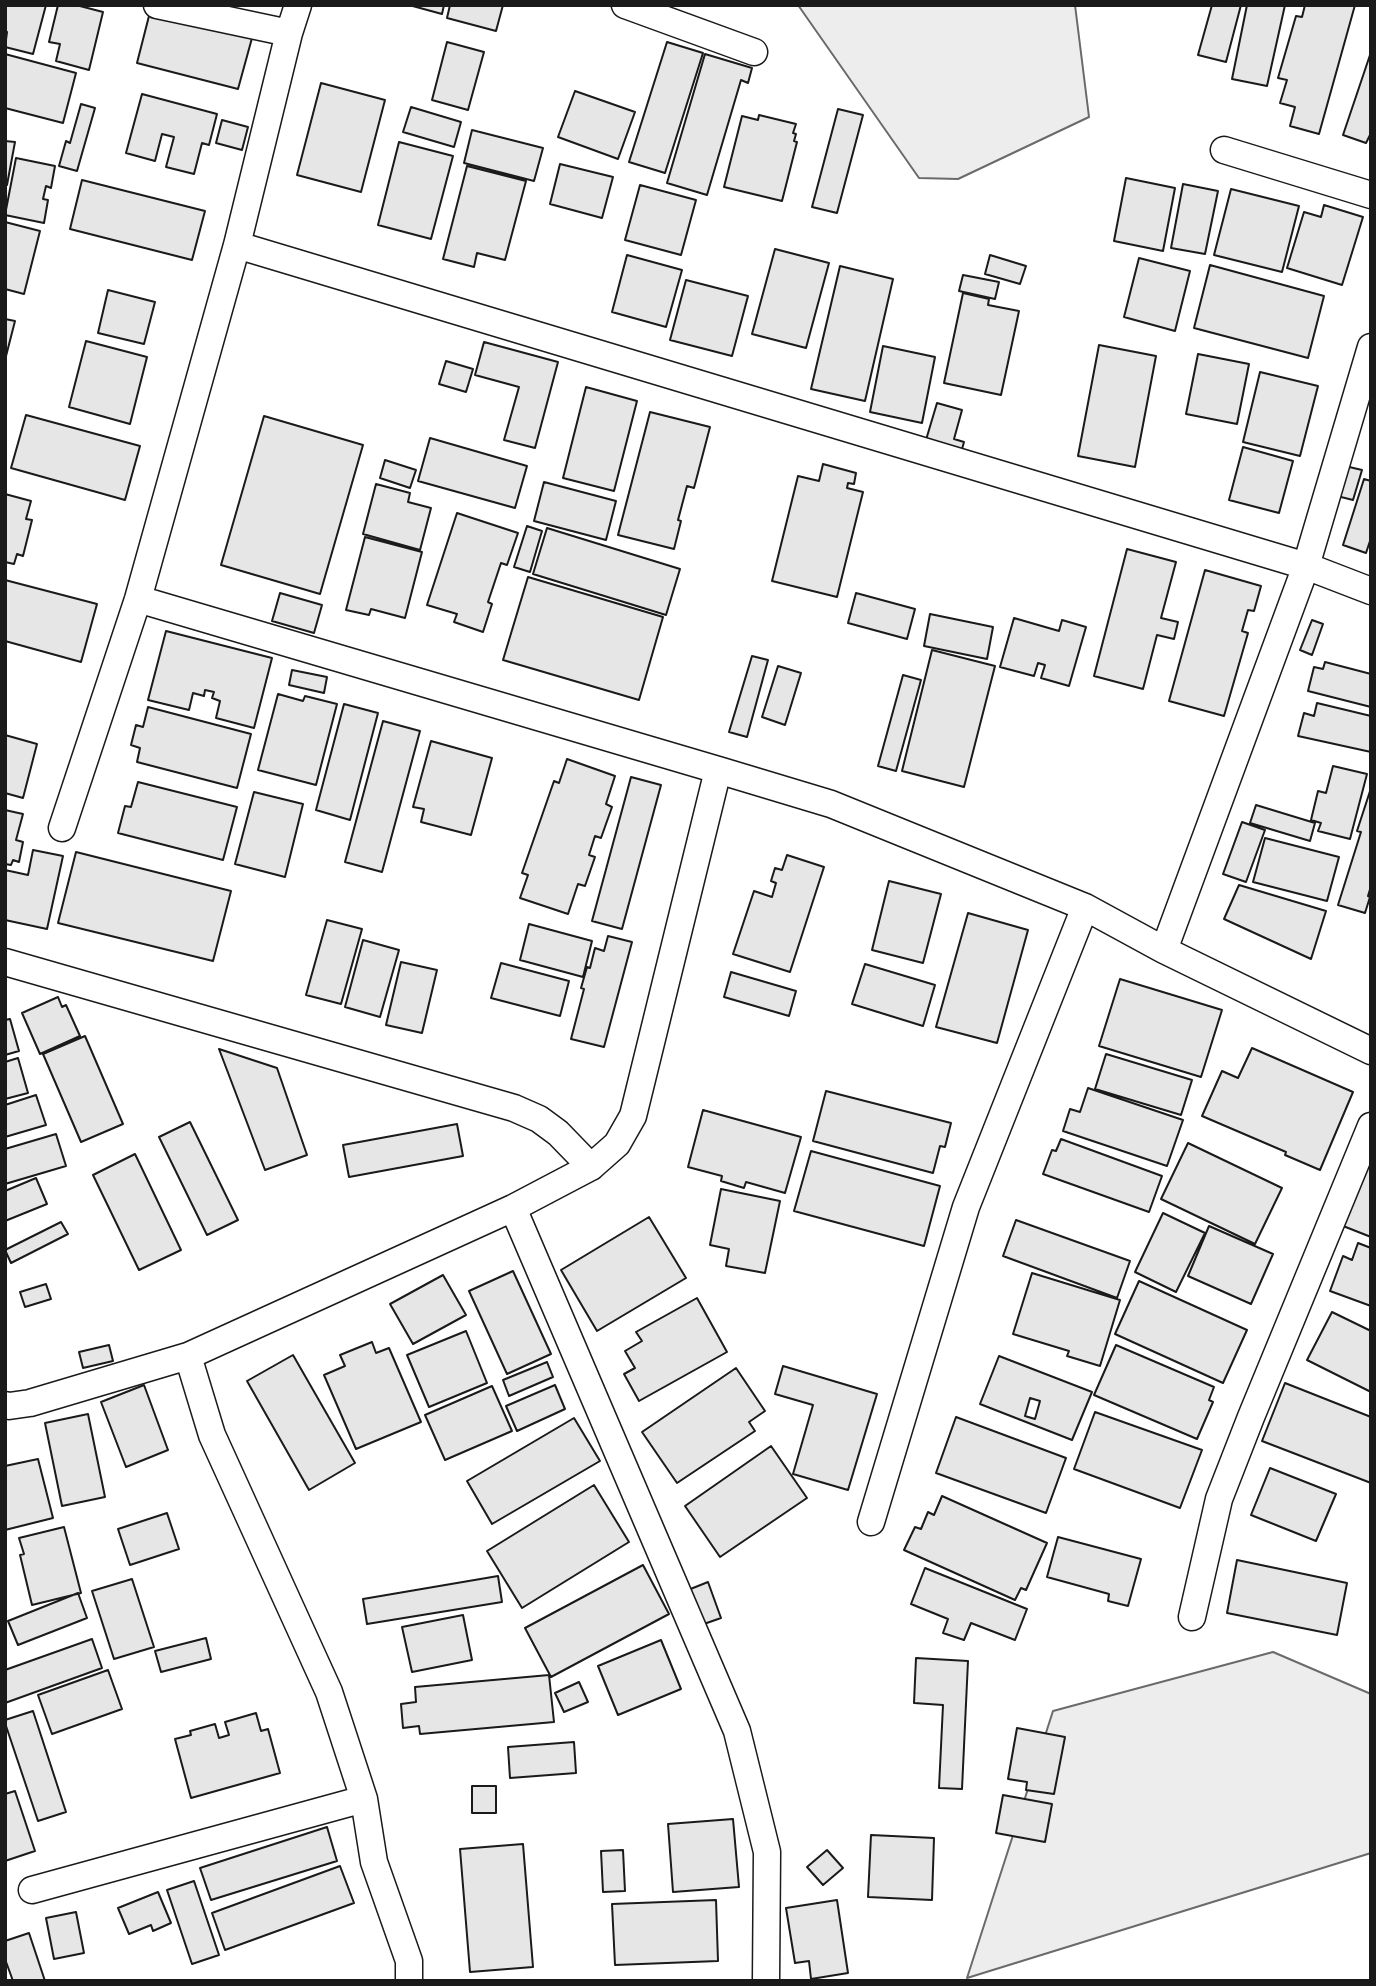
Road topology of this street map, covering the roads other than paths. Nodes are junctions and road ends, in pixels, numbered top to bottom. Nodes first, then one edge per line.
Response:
1 (157, 5) edge
2 (298, 5) edge
3 (625, 5) edge
4 (289, 33) junction
5 (754, 52) dead end
6 (1224, 150) dead end
7 (1371, 195) edge
8 (237, 245) junction
9 (1371, 347) edge
10 (1306, 566) junction
11 (1371, 591) edge
12 (138, 599) junction
13 (718, 770) junction
14 (62, 828) dead end
15 (1085, 907) junction
16 (1164, 950) junction
17 (5, 962) edge
18 (1371, 1051) edge
19 (1371, 1126) edge
20 (591, 1167) junction
21 (513, 1208) junction
22 (188, 1356) junction
23 (5, 1405) edge
24 (871, 1522) dead end
25 (1192, 1617) dead end
26 (364, 1799) junction
27 (32, 1890) dead end
28 (409, 1981) edge
29 (766, 1981) edge

1 - 4 street
2 - 4 street
3 - 5 street
4 - 8 street
6 - 7 street
8 - 10 street
8 - 12 street
9 - 10 street
10 - 11 street
10 - 16 street
12 - 13 street
12 - 14 street
13 - 15 street
13 - 20 street
15 - 16 street
15 - 24 street
16 - 18 street
17 - 20 street
19 - 25 street
20 - 21 street
21 - 22 street
21 - 29 street
22 - 23 street
22 - 26 street
26 - 27 street
26 - 28 street

